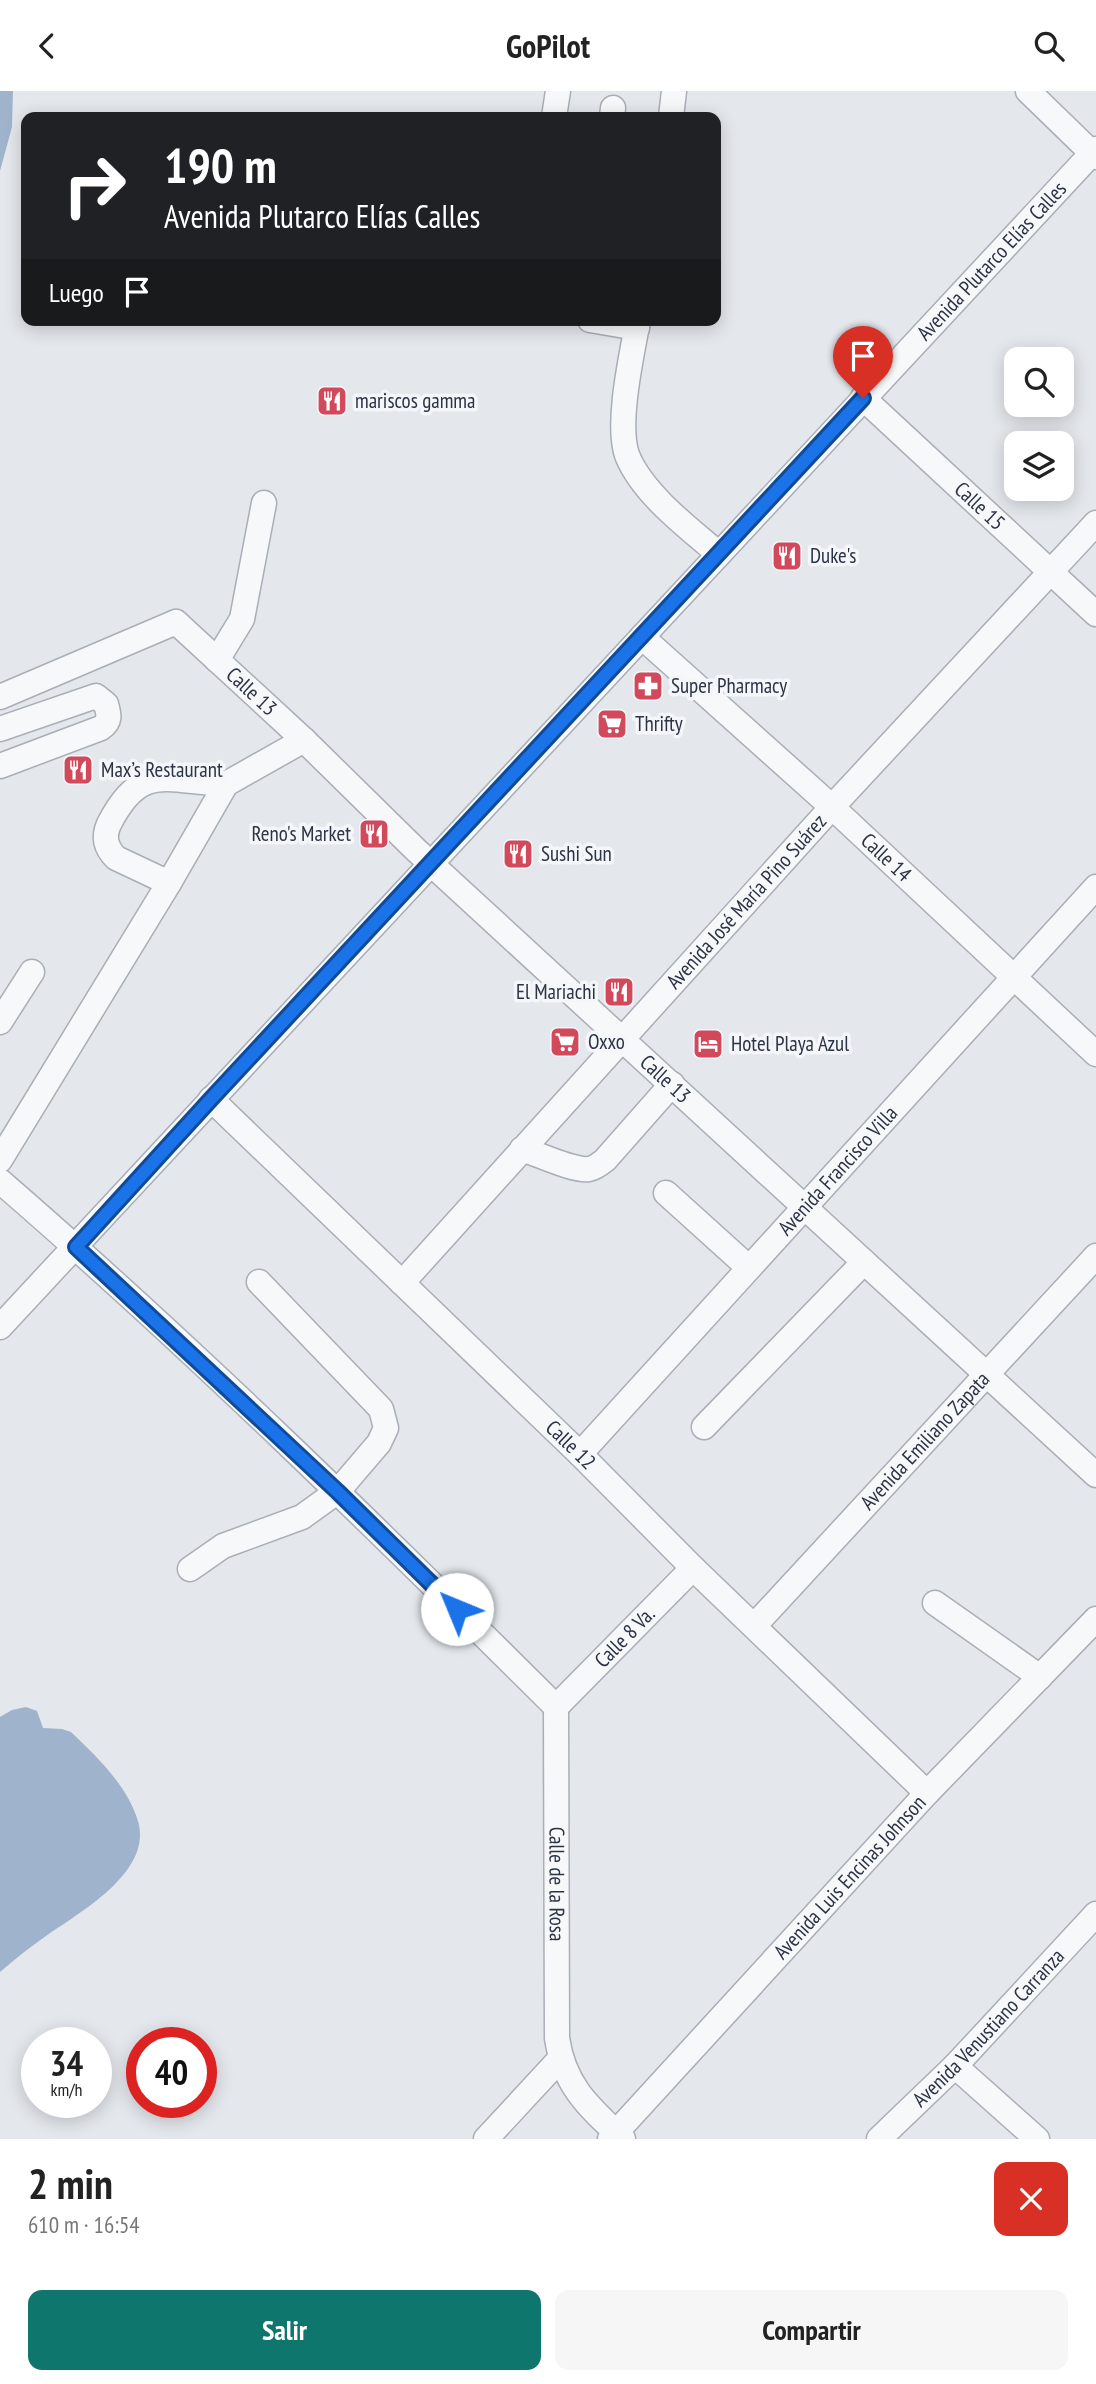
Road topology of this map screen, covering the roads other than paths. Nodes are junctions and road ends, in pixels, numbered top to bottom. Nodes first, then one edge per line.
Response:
1 (558, 91) edge
2 (674, 91) edge
3 (1028, 91) edge
4 (555, 112) edge
5 (672, 112) edge
6 (1095, 153) edge
7 (637, 326) edge
8 (863, 398) junction
9 (264, 503) dead end
10 (1096, 523) edge
11 (719, 554) junction
12 (1050, 573) junction
13 (1096, 614) edge
14 (642, 636) junction
15 (217, 660) junction
16 (0, 697) edge
17 (0, 729) edge
18 (304, 740) junction
19 (0, 766) edge
20 (226, 784) junction
21 (832, 807) junction
22 (431, 864) junction
23 (169, 883) junction
24 (1096, 887) edge
25 (32, 972) dead end
26 (1013, 975) junction
27 (0, 1022) edge
28 (622, 1038) junction
29 (1096, 1054) edge
30 (672, 1084) junction
31 (211, 1099) junction
32 (522, 1149) junction
33 (0, 1160) edge
34 (0, 1181) edge
35 (666, 1193) dead end
36 (805, 1206) junction
37 (76, 1247) junction
38 (1096, 1256) edge
39 (864, 1262) junction
40 (749, 1268) junction
41 (259, 1282) dead end
42 (402, 1283) junction
43 (0, 1327) edge
44 (987, 1376) junction
45 (704, 1427) dead end
46 (580, 1454) junction
47 (1096, 1475) edge
48 (338, 1492) junction
49 (694, 1567) junction
50 (190, 1569) dead end
51 (936, 1603) dead end
52 (1096, 1619) edge
53 (754, 1626) junction
54 (1040, 1677) junction
55 (556, 1707) junction
56 (927, 1793) junction
57 (1096, 1914) edge
58 (560, 2059) junction
59 (954, 2066) junction
60 (616, 2137) edge
61 (486, 2139) edge
62 (879, 2139) edge
63 (1037, 2139) edge

1 - 4 street
2 - 5 street
3 - 6 street
6 - 8 street, Avenida Plutarco Elías Calles
7 - 11 street
8 - 11 street, Avenida Plutarco Elías Calles
8 - 12 street, Calle 15
9 - 15 street
10 - 12 street, Avenida José María Pino Suárez
11 - 14 street, Avenida Plutarco Elías Calles
12 - 13 street, Calle 15
12 - 21 street, Avenida José María Pino Suárez
14 - 21 street, Calle 14
14 - 22 street, Avenida Plutarco Elías Calles
15 - 16 street, Calle 13
15 - 18 street, Calle 13
17 - 19 street
18 - 20 street
18 - 22 street, Calle 13
20 - 23 street
20 - 23 street
21 - 26 street, Calle 14
21 - 28 street, Avenida José María Pino Suárez
22 - 28 street, Calle 13
22 - 31 street, Avenida Plutarco Elías Calles
23 - 33 street
24 - 26 street, Avenida Francisco Villa
25 - 27 street
26 - 29 street, Calle 14
26 - 36 street, Avenida Francisco Villa
28 - 30 street, Calle 13
28 - 32 street, Avenida José María Pino Suárez
30 - 32 street
30 - 36 street, Calle 13
31 - 37 street, Avenida Plutarco Elías Calles
31 - 42 street, Calle 12
32 - 42 street, Avenida José María Pino Suárez
34 - 37 street
35 - 40 street
36 - 39 street, Calle 13
36 - 40 street, Avenida Francisco Villa
37 - 43 street, Avenida Plutarco Elías Calles
37 - 48 street
38 - 44 street, Avenida Emiliano Zapata
39 - 44 street, Calle 13
39 - 45 street
40 - 46 street, Avenida Francisco Villa
41 - 48 street
42 - 46 street, Calle 12
44 - 47 street, Calle 13
44 - 53 street, Avenida Emiliano Zapata
46 - 49 street, Calle 12
48 - 50 street
48 - 55 street
49 - 53 street, Calle 12
49 - 55 street, Calle 8 Va.
51 - 54 street
52 - 54 street, Avenida Luis Encinas Johnson
53 - 56 street, Calle 12
54 - 56 street, Avenida Luis Encinas Johnson
55 - 58 street, Calle de la Rosa
56 - 60 street, Avenida Luis Encinas Johnson
57 - 59 street, Avenida Venustiano Carranza
58 - 60 street
58 - 61 street
59 - 62 street, Avenida Venustiano Carranza
59 - 63 street

